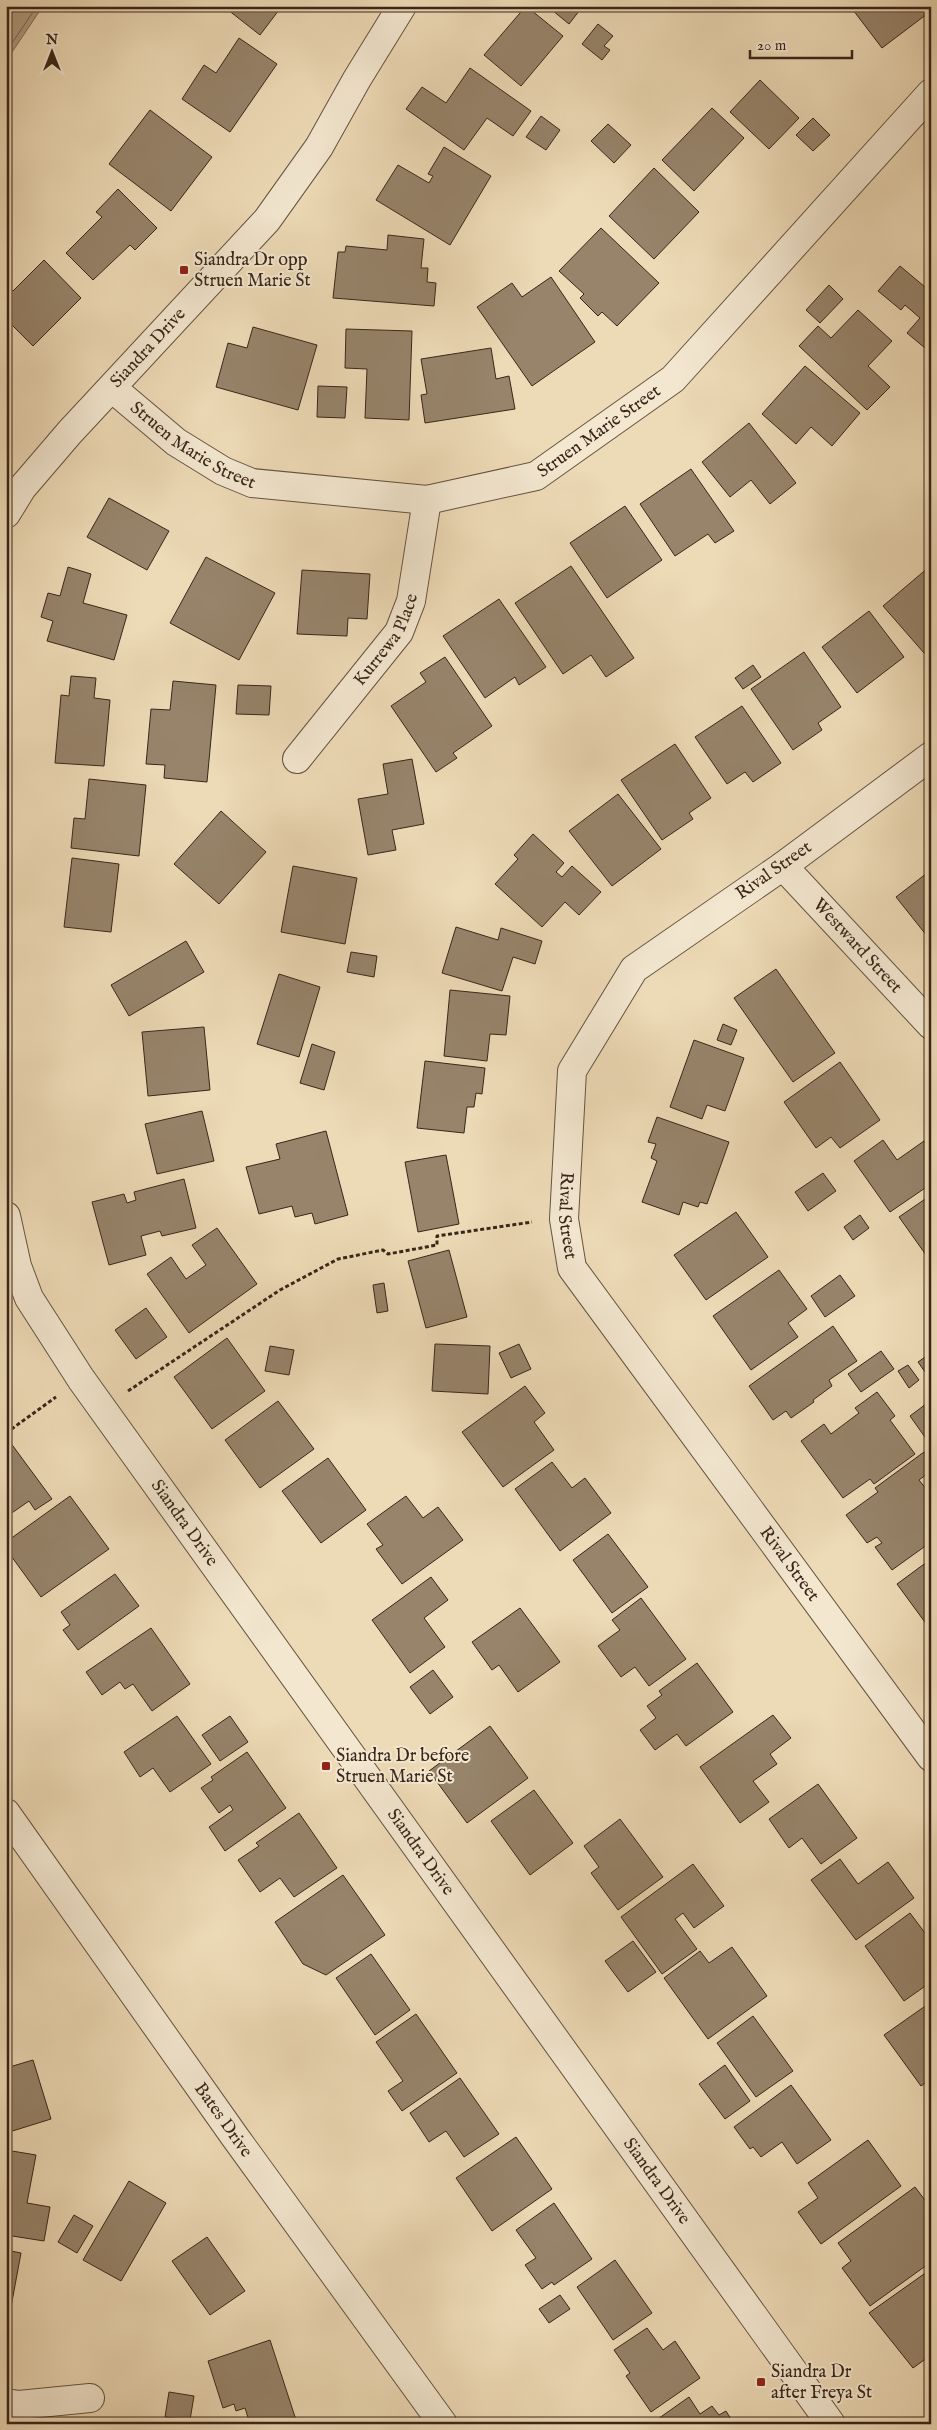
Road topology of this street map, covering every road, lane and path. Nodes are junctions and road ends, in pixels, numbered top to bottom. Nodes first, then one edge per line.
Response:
1 (402, 6) edge
2 (931, 93) edge
3 (112, 388) junction
4 (427, 500) junction
5 (6, 514) edge
6 (931, 756) edge
7 (297, 758) dead end
8 (783, 866) junction
9 (931, 1025) edge
10 (6, 1216) edge
11 (518, 1224) dead end
12 (81, 1379) junction
13 (103, 1408) junction
14 (6, 1433) edge
15 (931, 1757) edge
16 (6, 1813) edge
17 (90, 2398) dead end
18 (6, 2403) edge
19 (443, 2424) edge
20 (831, 2424) edge

1 - 3 street, Siandra Drive
2 - 4 street, Struen Marie Street
3 - 4 street, Struen Marie Street
3 - 5 street, Siandra Drive
4 - 7 street, Kurrewa Place
6 - 8 street, Rival Street
8 - 9 street, Westward Street
8 - 15 street, Rival Street
10 - 12 street, Siandra Drive
11 - 13 path
12 - 13 street, Siandra Drive
12 - 14 path
13 - 20 street, Siandra Drive
16 - 19 street, Bates Drive
17 - 18 street

